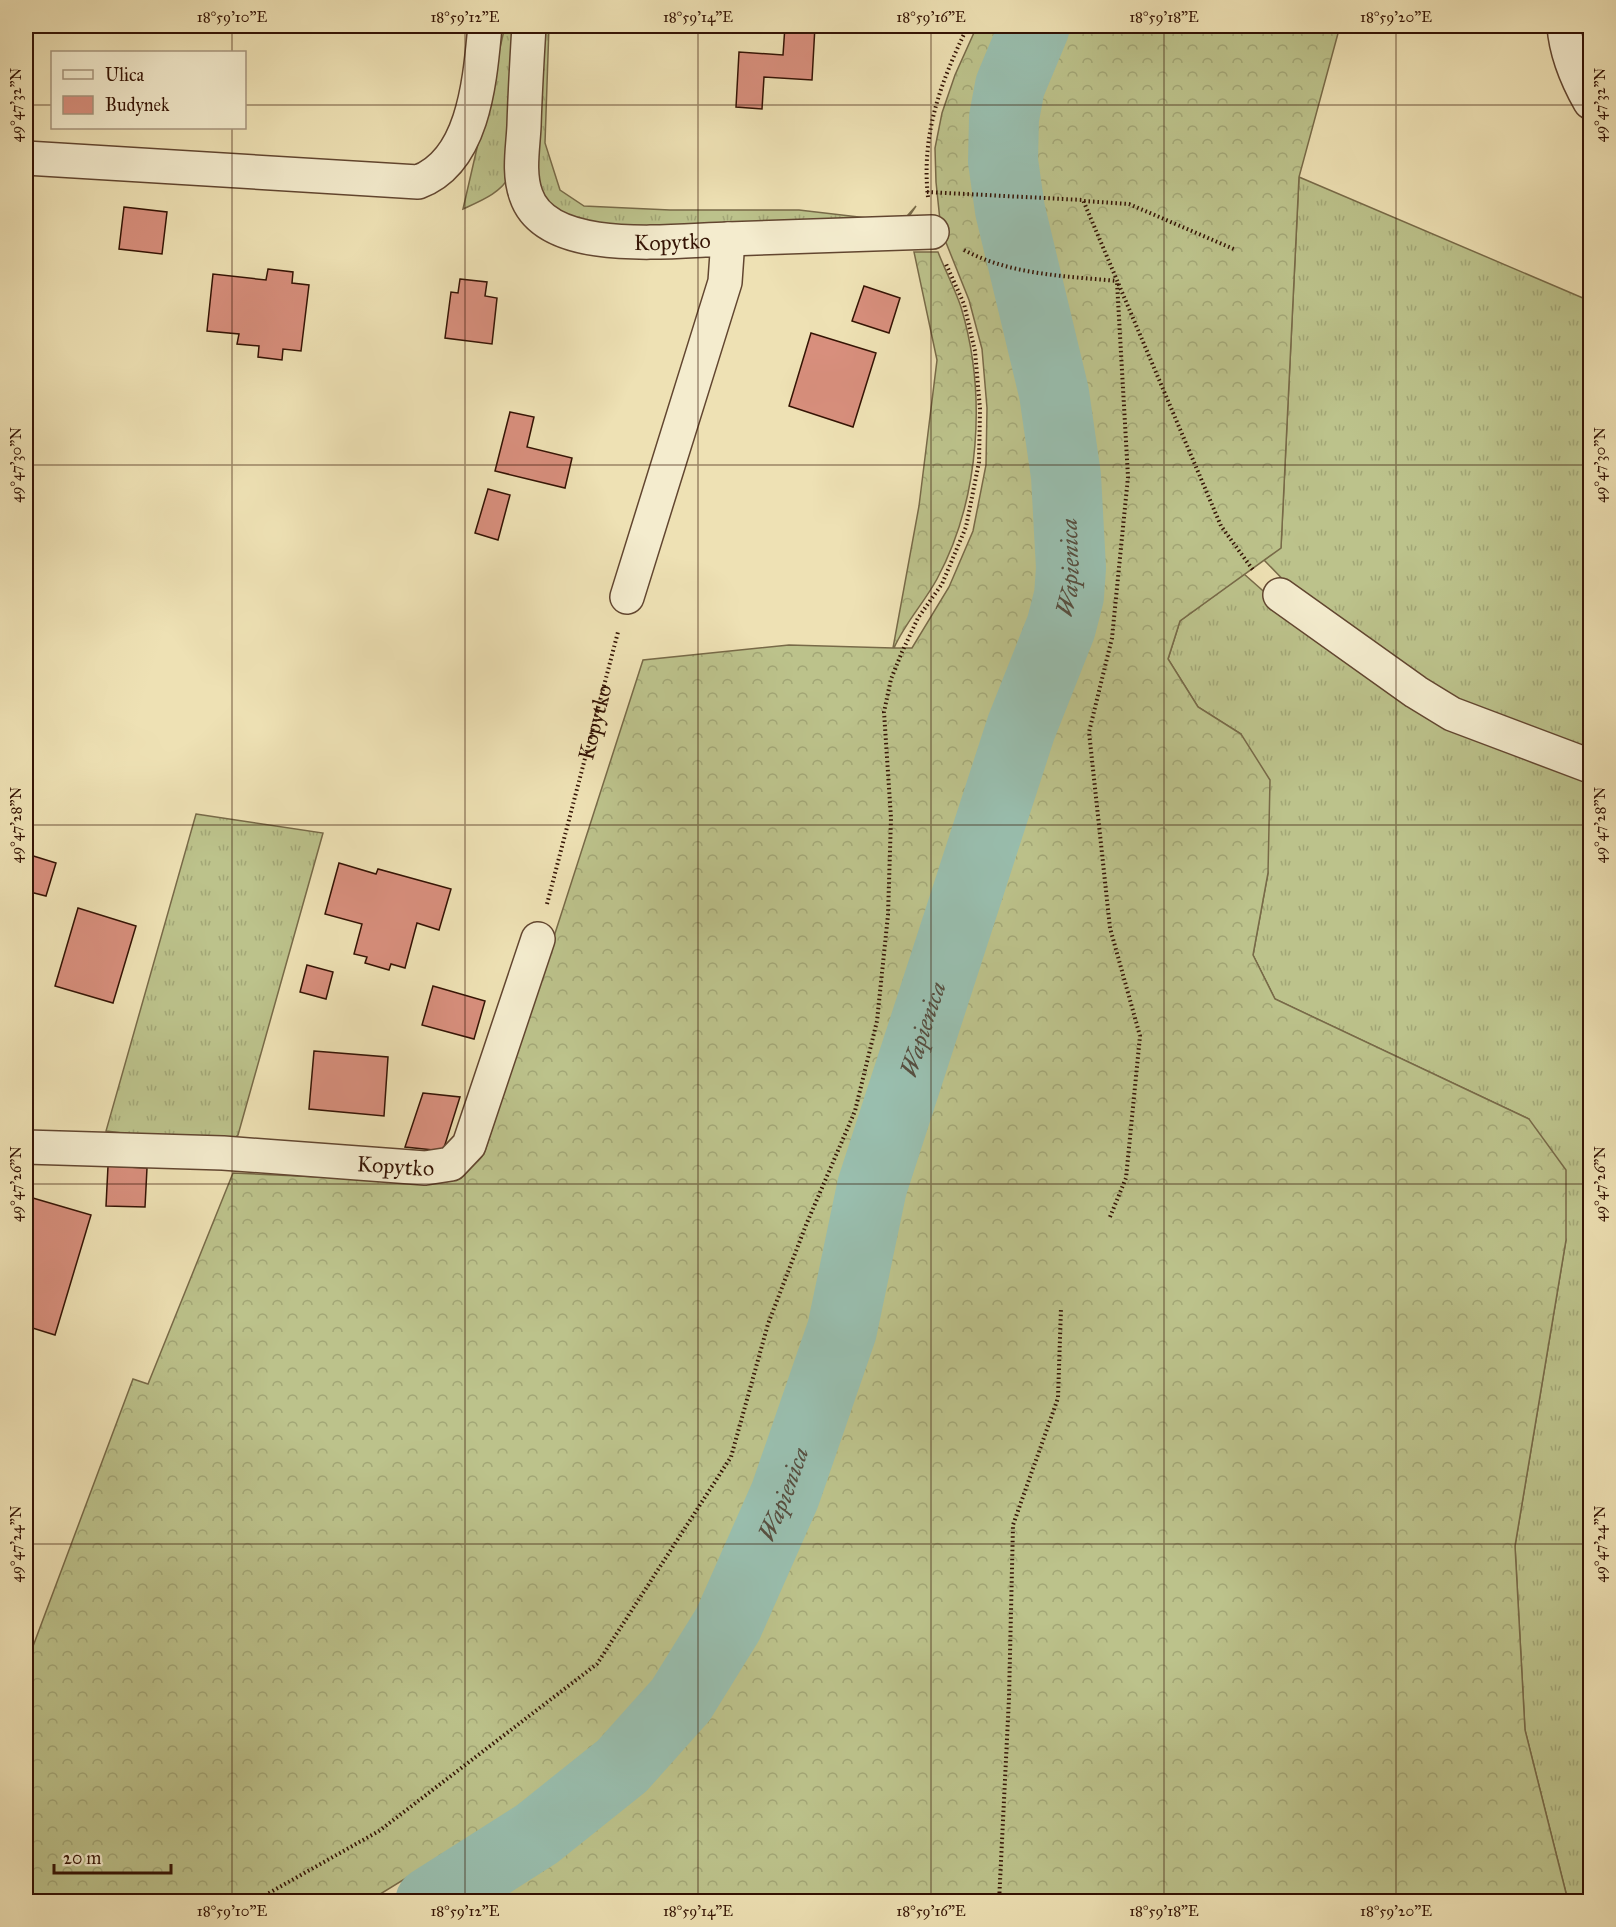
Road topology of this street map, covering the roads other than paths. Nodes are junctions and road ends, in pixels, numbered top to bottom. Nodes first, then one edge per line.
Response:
1 (485, 26) edge
2 (529, 26) edge
3 (1564, 26) edge
4 (1590, 102) edge
5 (26, 158) edge
6 (932, 232) road end
7 (728, 239) junction
8 (1280, 595) road end
9 (627, 597) road end
10 (1590, 766) edge
11 (538, 939) road end
12 (26, 1147) edge

1 - 5 street
2 - 7 street, Kopytko
3 - 4 street
6 - 7 street
7 - 9 street, Kopytko
8 - 10 street
11 - 12 street, Kopytko

